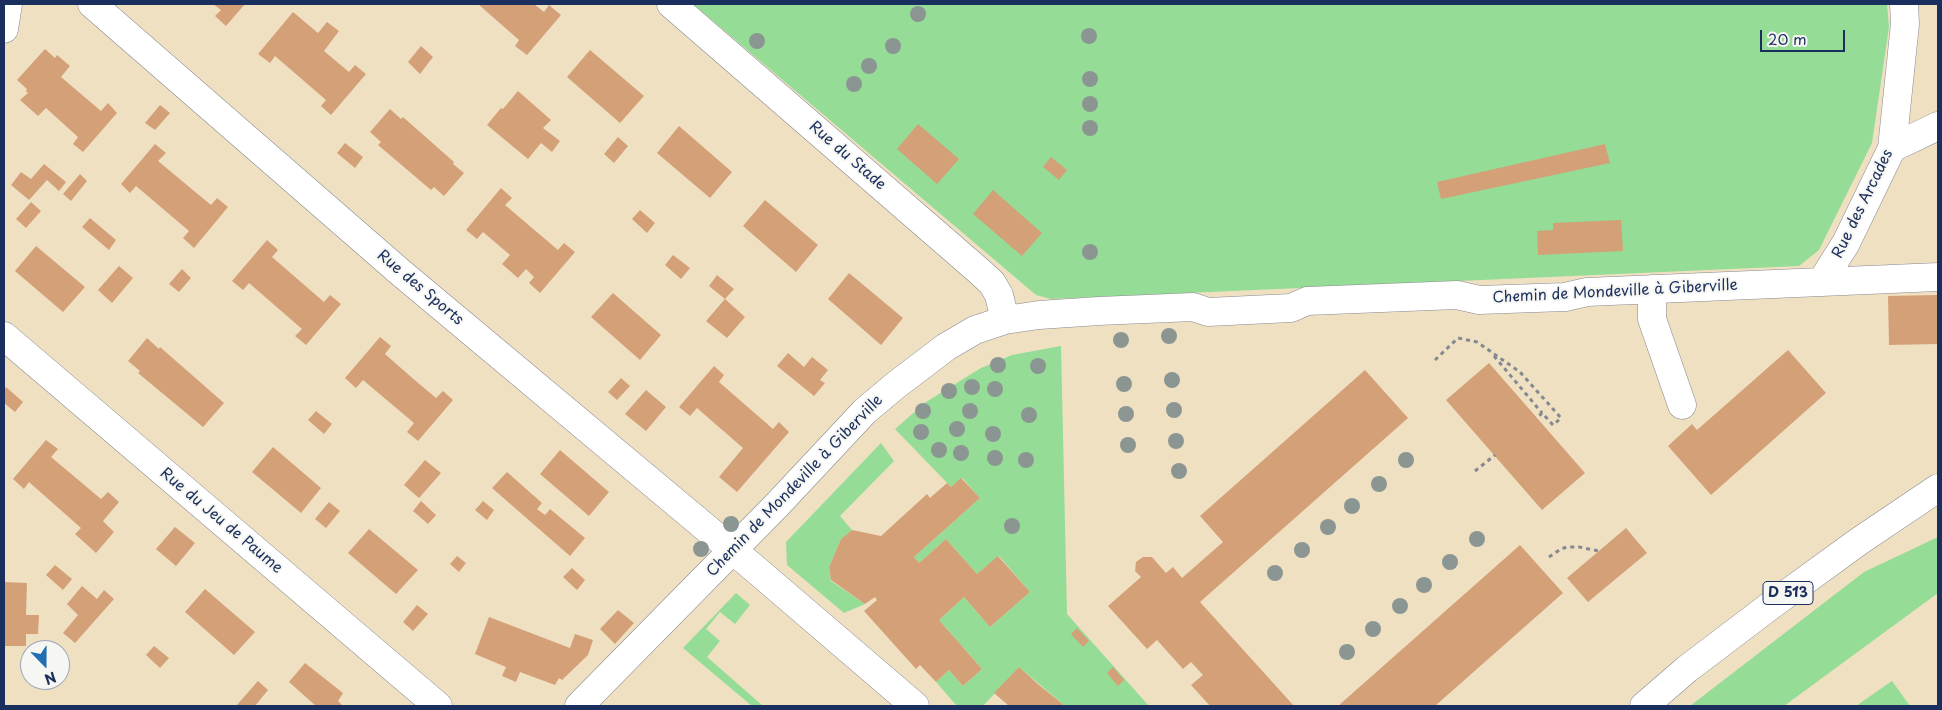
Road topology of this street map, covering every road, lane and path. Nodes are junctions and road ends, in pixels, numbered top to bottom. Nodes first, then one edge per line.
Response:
1 (8, 4) edge
2 (92, 4) edge
3 (671, 4) edge
4 (1904, 4) edge
5 (4, 29) edge
6 (1938, 126) edge
7 (1892, 148) junction
8 (1938, 277) edge
9 (1832, 281) junction
10 (1652, 289) junction
11 (1005, 320) junction
12 (4, 336) edge
13 (1491, 353) junction
14 (1435, 360) dead end
15 (1682, 405) dead end
16 (1542, 413) junction
17 (1537, 418) dead end
18 (1495, 455) dead end
19 (1475, 471) dead end
20 (1938, 488) edge
21 (733, 551) junction
22 (1599, 552) dead end
23 (1549, 557) dead end
24 (438, 706) edge
25 (579, 706) edge
26 (915, 706) edge
27 (1644, 706) edge

1 - 5 street
2 - 21 street, Rue des Sports
3 - 11 street, Rue du Stade
4 - 7 street, Rue des Arcades
6 - 7 street
7 - 9 street, Rue des Arcades
8 - 9 street, Chemin de Mondeville à Giberville
9 - 10 street, Chemin de Mondeville à Giberville
10 - 11 street, Chemin de Mondeville à Giberville
10 - 15 street
11 - 21 street, Chemin de Mondeville à Giberville
12 - 24 street, Rue du Jeu de Paume
13 - 14 path
13 - 16 path
13 - 16 path
16 - 17 path
18 - 19 path
20 - 27 street, D 513
21 - 25 street, Chemin de Mondeville à Giberville
21 - 26 street, Rue des Sports
22 - 23 path

